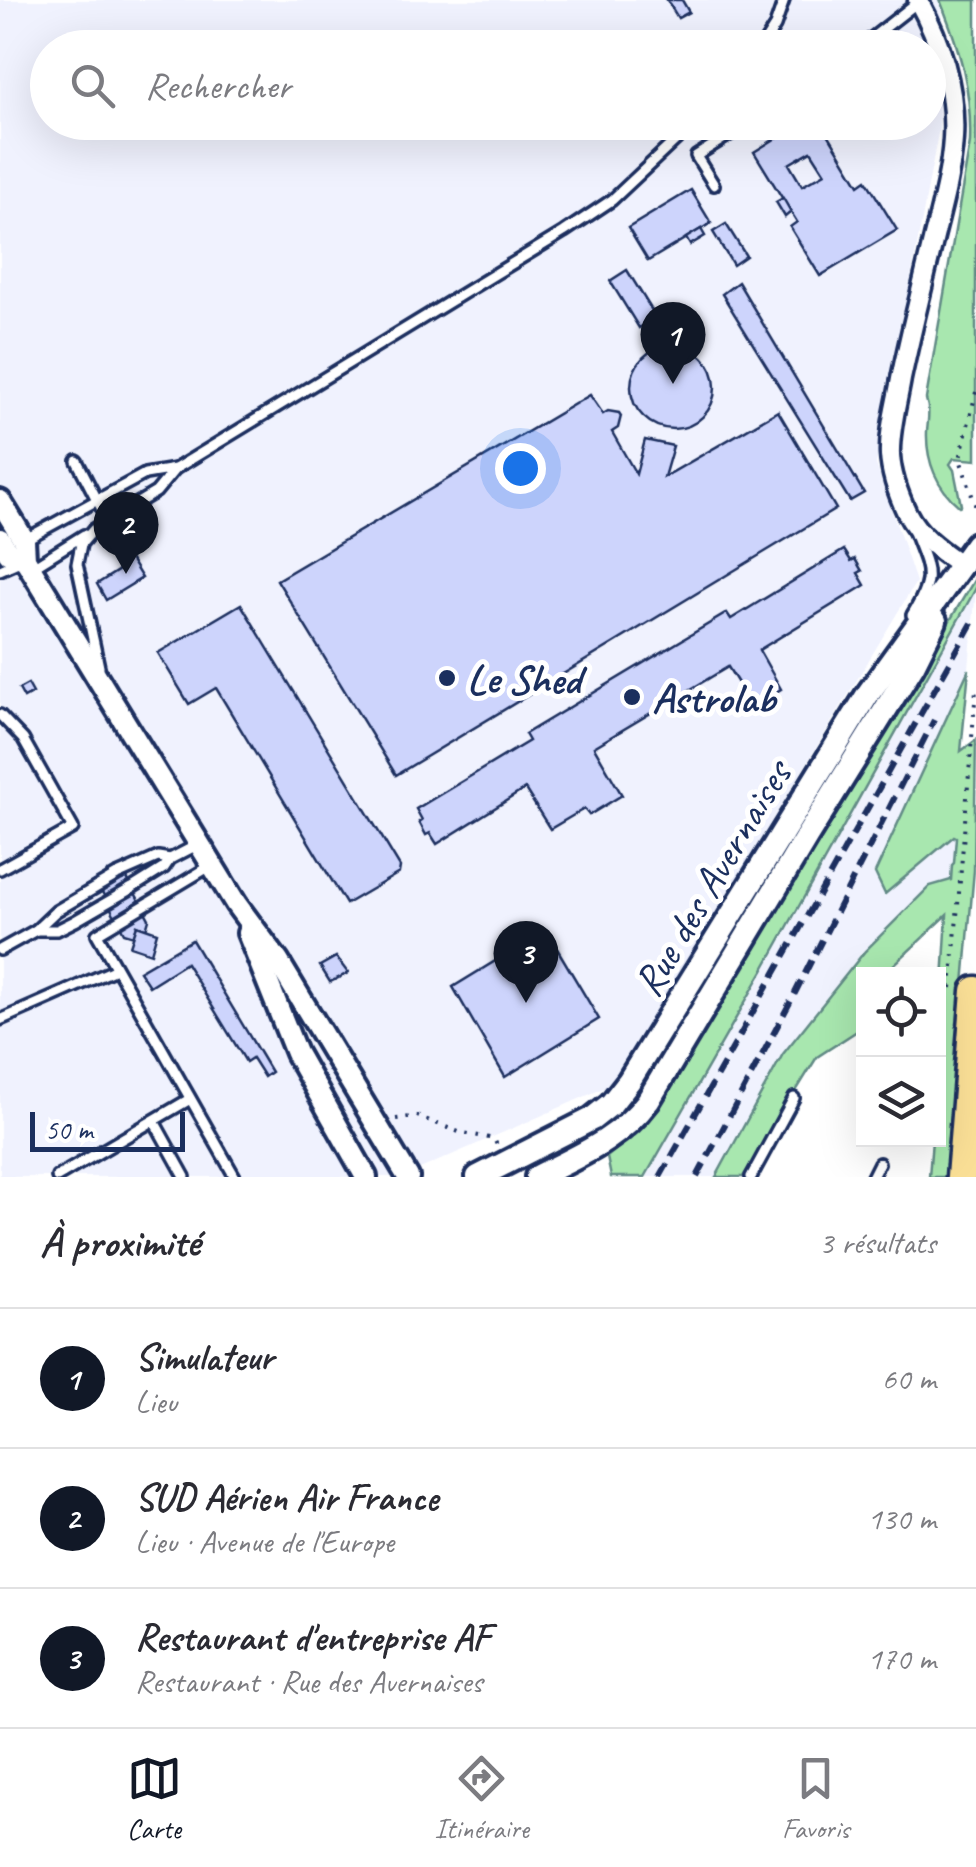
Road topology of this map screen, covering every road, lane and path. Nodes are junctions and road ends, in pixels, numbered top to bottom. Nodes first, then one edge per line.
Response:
1 (784, 0) edge
2 (919, 1) edge
3 (771, 30) edge
4 (882, 30) edge
5 (934, 30) edge
6 (946, 66) edge
7 (721, 140) edge
8 (674, 142) joint
9 (696, 156) junction
10 (714, 185) dead end
11 (976, 392) edge
12 (77, 462) dead end
13 (176, 469) junction
14 (98, 501) junction
15 (0, 502) edge
16 (976, 507) edge
17 (908, 515) junction
18 (108, 521) junction
19 (94, 529) junction
20 (0, 539) edge
21 (976, 544) edge
22 (27, 556) junction
23 (962, 566) junction
24 (0, 570) edge
25 (104, 689) junction
26 (976, 690) edge
27 (869, 693) junction
28 (0, 716) edge
29 (199, 844) junction
30 (170, 859) junction
31 (212, 864) junction
32 (0, 869) edge
33 (236, 904) junction
34 (36, 930) junction
35 (0, 950) edge
36 (116, 968) junction
37 (964, 990) edge
38 (311, 1015) junction
39 (0, 1020) edge
40 (285, 1025) junction
41 (794, 1098) dead end
42 (190, 1099) junction
43 (154, 1120) junction
44 (402, 1132) dead end
45 (498, 1148) dead end
46 (879, 1163) dead end
47 (57, 1177) edge
48 (185, 1177) edge
49 (235, 1177) edge
50 (366, 1177) edge
51 (408, 1177) edge
52 (478, 1177) edge
53 (537, 1177) edge
54 (751, 1177) edge
55 (872, 1177) edge
56 (961, 1177) edge

1 - 3 lane
2 - 4 lane
2 - 5 street
6 - 17 street
7 - 9 lane
8 - 9 lane
8 - 13 lane
9 - 10 lane
11 - 16 path
12 - 14 lane
13 - 14 lane
13 - 18 lane
14 - 18 lane
14 - 22 lane
15 - 22 street
17 - 23 street
17 - 27 lane
18 - 19 lane
19 - 22 lane
19 - 25 lane
20 - 22 street
21 - 23 main road, Rue des Avernaises
22 - 24 lane
22 - 25 street
23 - 27 main road, Rue des Avernaises
23 - 53 main road, Rue des Avernaises
25 - 29 street
26 - 37 path
27 - 52 main road, Rue des Avernaises
28 - 32 lane
29 - 30 lane
29 - 31 street
30 - 34 lane
30 - 34 lane
31 - 33 street
31 - 36 lane
33 - 38 street
33 - 40 street
34 - 35 lane
36 - 39 lane
36 - 42 lane
37 - 56 highway
38 - 40 street
38 - 51 street
40 - 50 street
41 - 54 lane
42 - 43 lane
42 - 49 lane
43 - 47 lane
43 - 48 lane
44 - 45 path
46 - 55 lane

